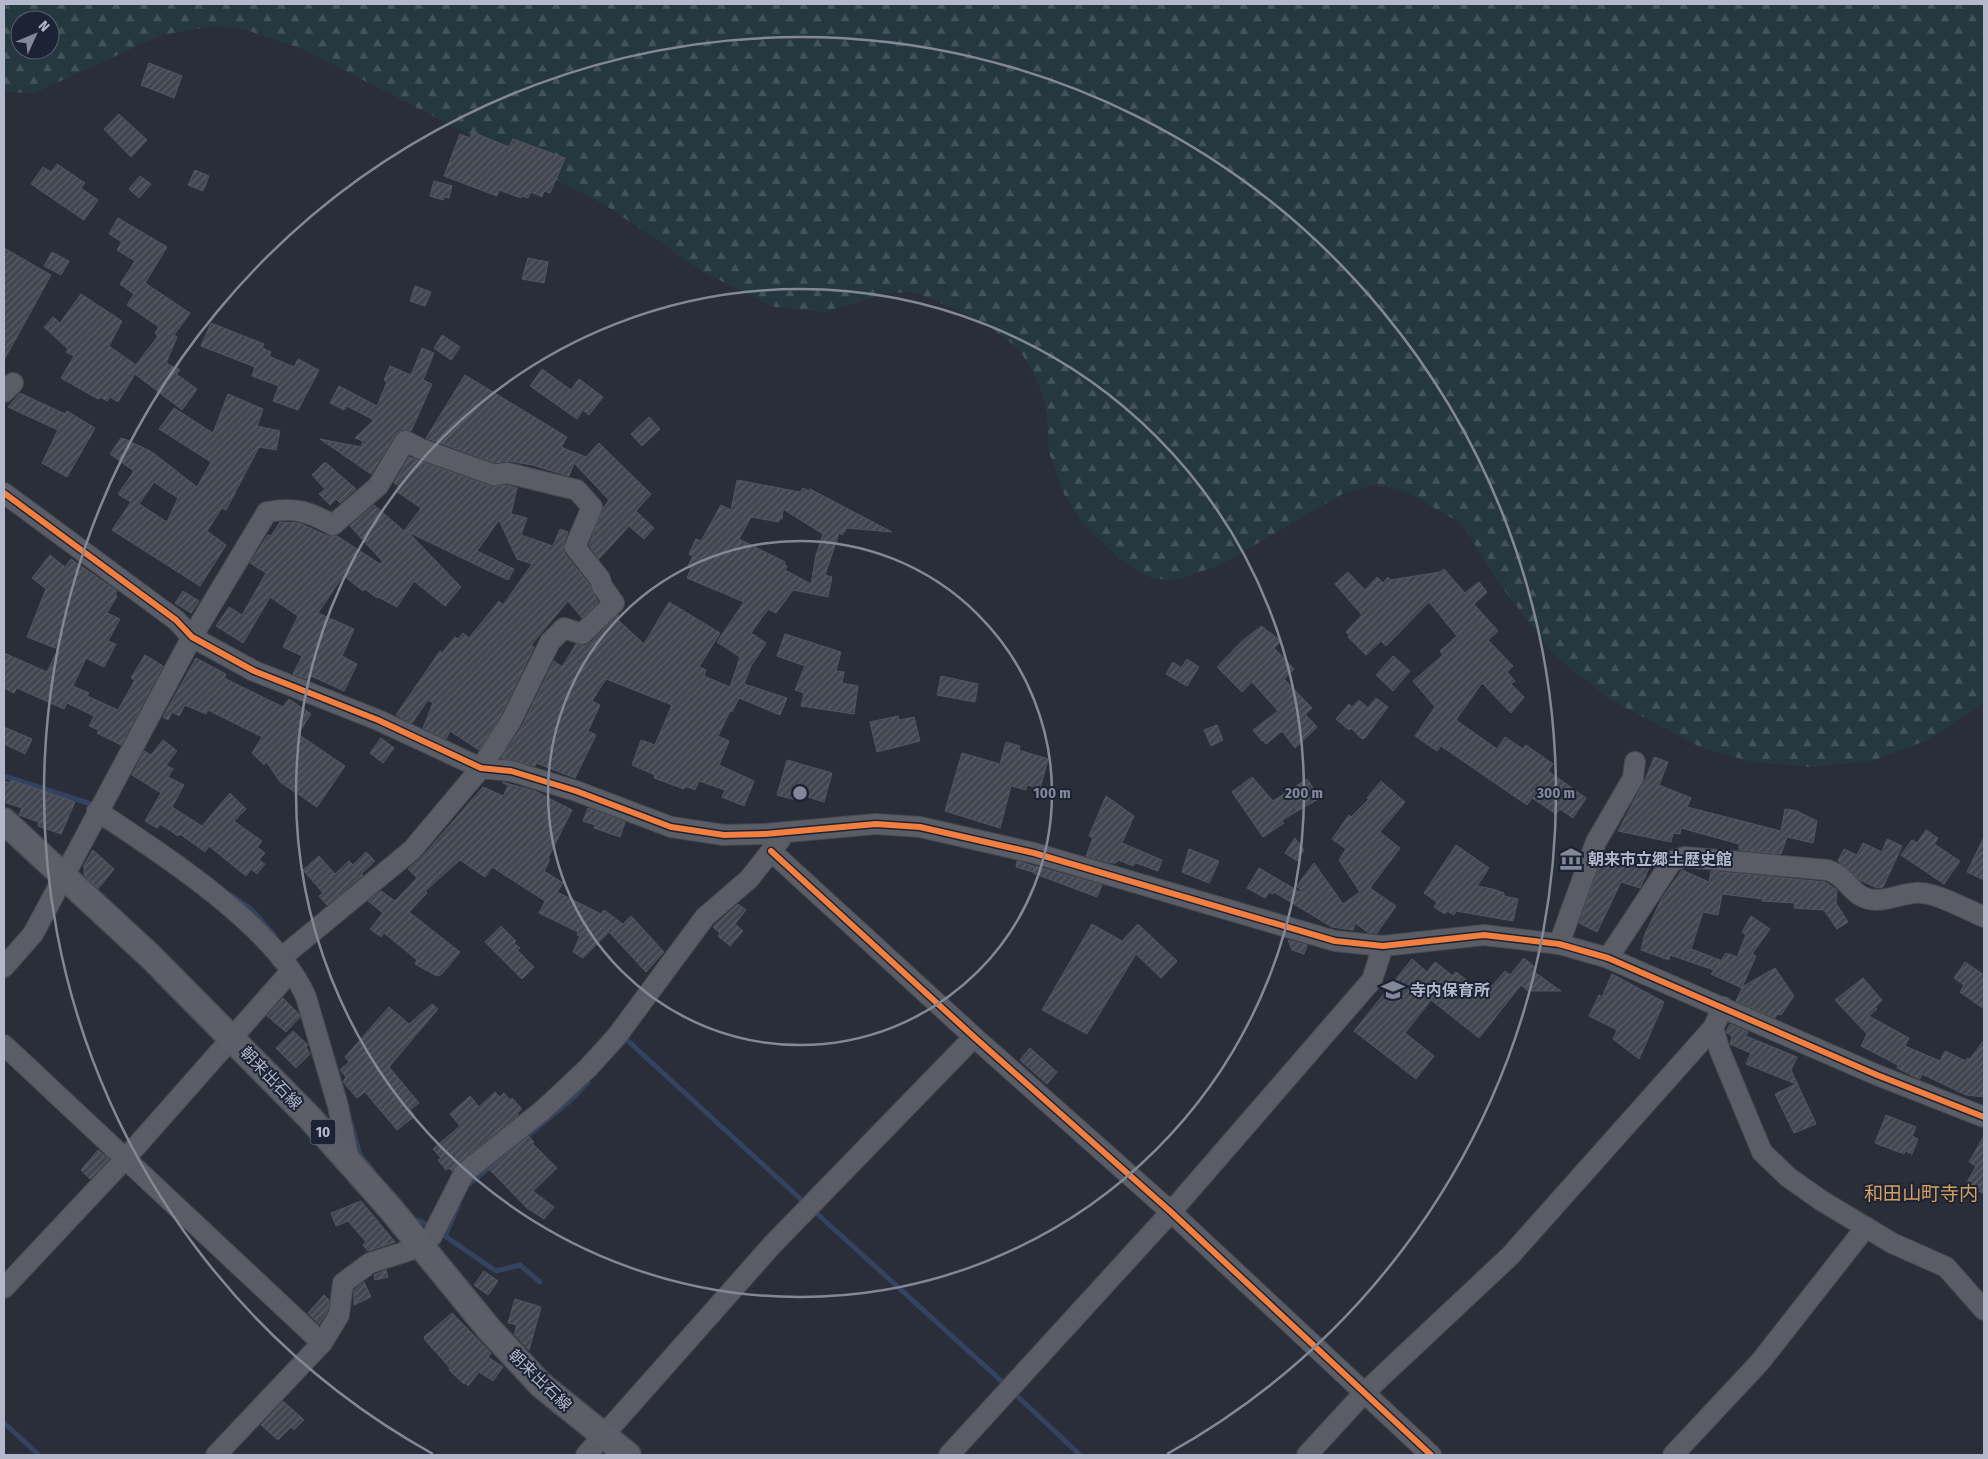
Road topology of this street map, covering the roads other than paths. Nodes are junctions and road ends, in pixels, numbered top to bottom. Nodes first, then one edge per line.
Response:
1 (4, 493) edge
2 (192, 636) junction
3 (1635, 762) dead end
4 (481, 768) junction
5 (97, 811) junction
6 (4, 821) edge
7 (786, 832) junction
8 (771, 851) junction
9 (62, 877) junction
10 (1984, 917) edge
11 (1559, 944) junction
12 (1383, 946) junction
13 (1608, 958) junction
14 (286, 965) junction
15 (4, 967) edge
16 (1723, 1007) junction
17 (1713, 1028) junction
18 (974, 1037) junction
19 (232, 1038) junction
20 (4, 1045) edge
21 (1984, 1117) edge
22 (125, 1159) junction
23 (349, 1161) junction
24 (1171, 1212) junction
25 (1866, 1227) junction
26 (420, 1247) junction
27 (4, 1288) edge
28 (1984, 1310) edge
29 (322, 1343) junction
30 (1364, 1393) junction
31 (602, 1436) junction
32 (216, 1455) edge
33 (586, 1455) edge
34 (628, 1455) edge
35 (949, 1455) edge
36 (1307, 1455) edge
37 (1431, 1455) edge
38 (1673, 1455) edge

1 - 2 street
2 - 4 street
2 - 4 street
2 - 5 street
3 - 11 street
4 - 7 street
4 - 14 street
5 - 9 street
5 - 14 street
6 - 9 main road, 朝来出石線 / 10
7 - 8 street
7 - 12 street
8 - 18 street
8 - 26 street
9 - 15 street
9 - 19 main road, 朝来出石線 / 10
10 - 13 street
11 - 12 street
11 - 13 street
12 - 24 street
13 - 16 street
14 - 19 street
14 - 23 street
16 - 17 street
16 - 21 street
17 - 25 street
17 - 30 street
18 - 24 street
18 - 31 street
19 - 22 street
19 - 23 main road, 朝来出石線 / 10
20 - 22 street
22 - 27 street
22 - 29 street
23 - 26 main road, 朝来出石線 / 10
24 - 30 street
24 - 35 street
25 - 28 street
25 - 38 street
26 - 29 street
26 - 31 main road, 朝来出石線 / 10
29 - 32 street
30 - 36 street
30 - 37 street
31 - 33 street
31 - 34 main road, 朝来出石線 / 10

